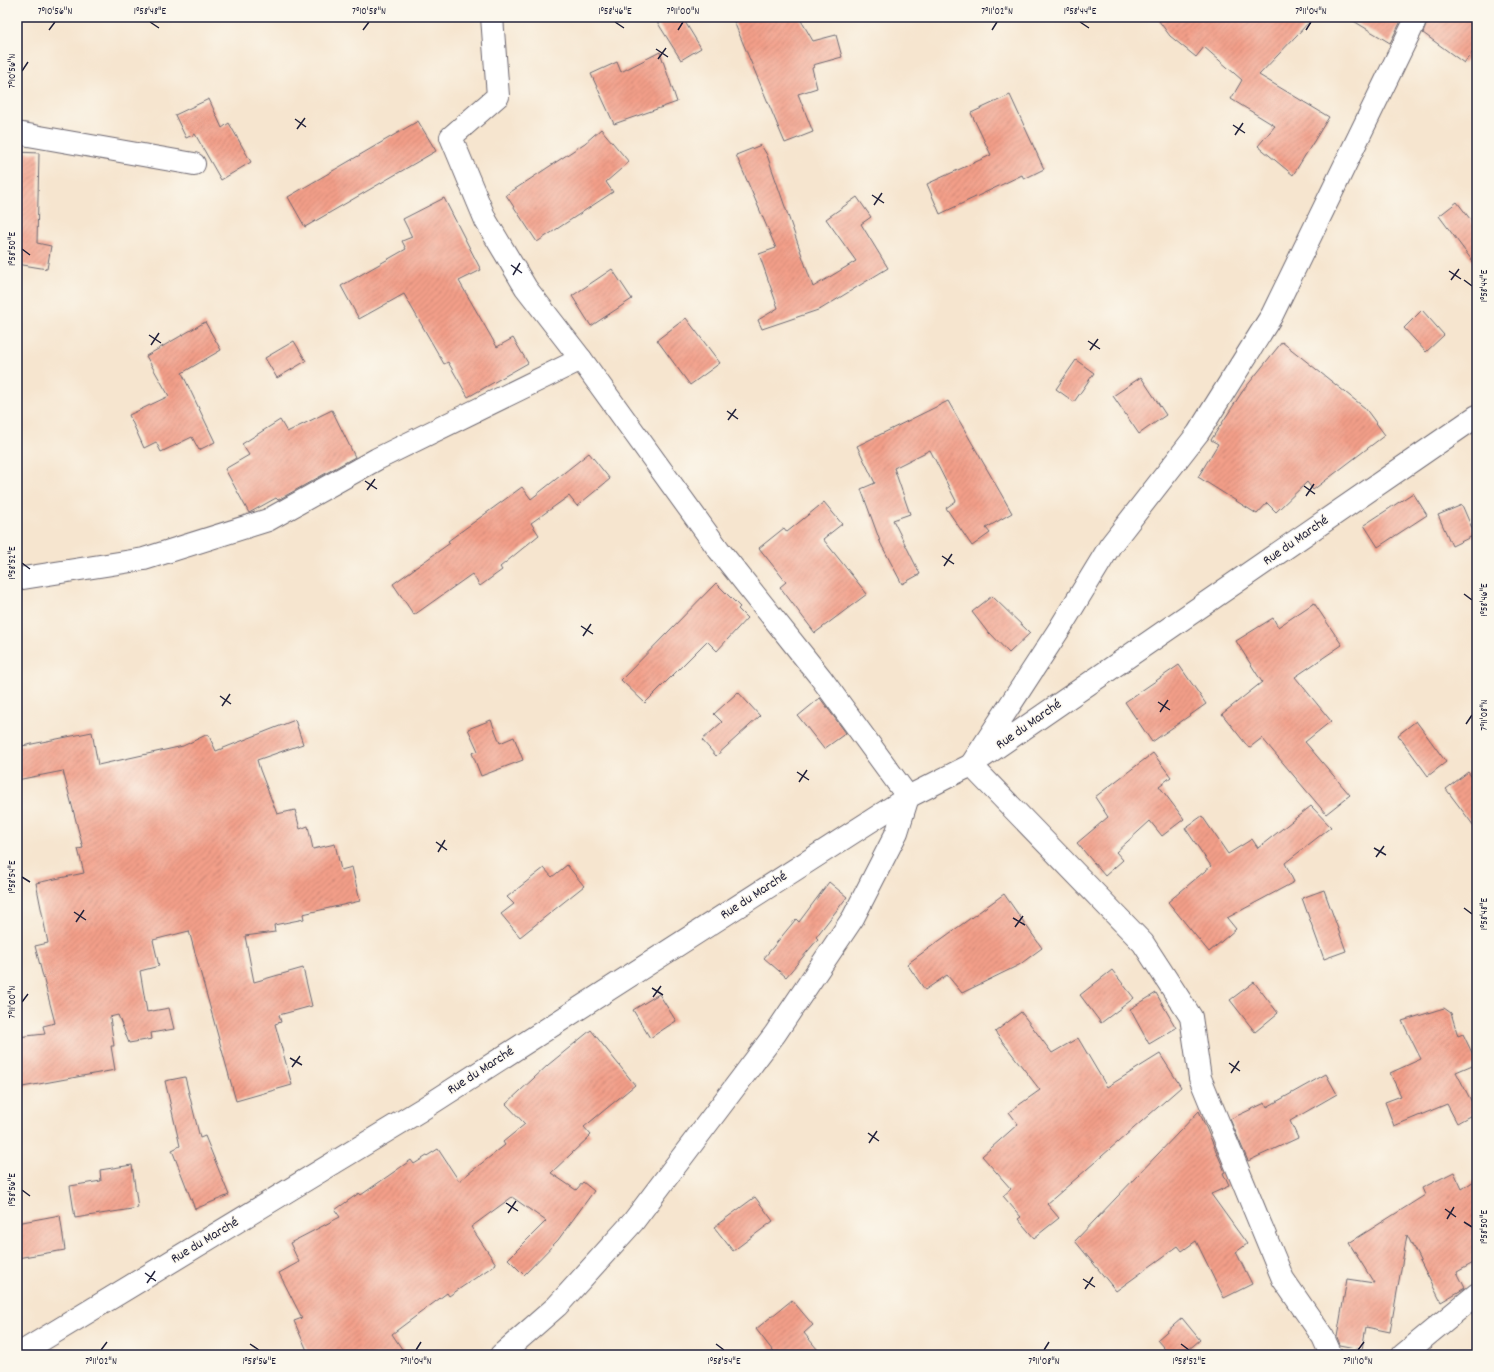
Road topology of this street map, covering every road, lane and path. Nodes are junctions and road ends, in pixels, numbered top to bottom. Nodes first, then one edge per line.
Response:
1 (492, 17) edge
2 (1416, 17) edge
3 (17, 134) edge
4 (194, 164) dead end
5 (581, 359) junction
6 (1477, 416) edge
7 (17, 579) edge
8 (971, 765) junction
9 (908, 797) junction
10 (1477, 1294) edge
11 (17, 1355) edge
12 (501, 1355) edge
13 (1331, 1355) edge
14 (1402, 1355) edge

1 - 5 street
2 - 8 street
3 - 4 street
5 - 7 street
5 - 9 street
6 - 8 street, Rue du Marché
8 - 9 street, Rue du Marché
8 - 13 street
9 - 11 street, Rue du Marché
9 - 12 street
10 - 14 street

